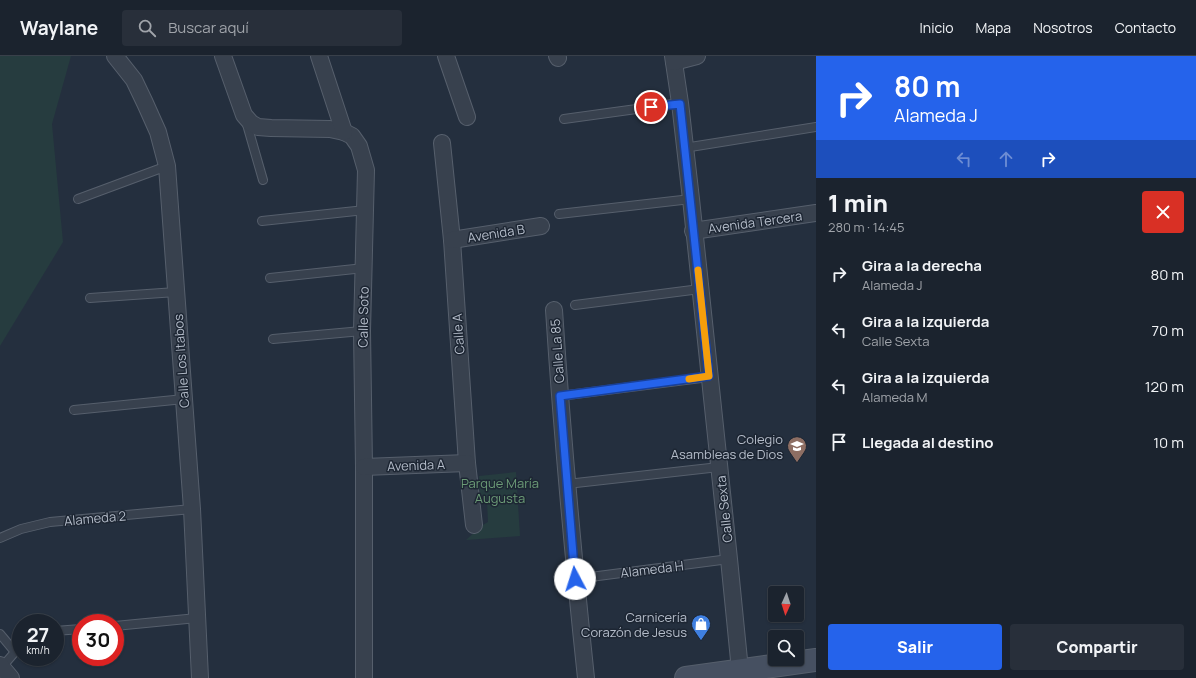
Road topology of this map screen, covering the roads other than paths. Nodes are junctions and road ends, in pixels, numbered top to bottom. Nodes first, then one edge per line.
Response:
1 (115, 56) edge
2 (223, 56) edge
3 (319, 56) edge
4 (446, 56) edge
5 (697, 56) edge
6 (674, 59) edge
7 (680, 104) junction
8 (244, 115) junction
9 (467, 117) dead end
10 (564, 119) dead end
11 (816, 127) edge
12 (344, 132) junction
13 (442, 143) dead end
14 (684, 148) junction
15 (167, 166) junction
16 (263, 180) dead end
17 (690, 199) junction
18 (78, 200) dead end
19 (365, 210) junction
20 (816, 213) edge
21 (558, 214) dead end
22 (262, 221) dead end
23 (541, 226) dead end
24 (693, 231) junction
25 (452, 240) junction
26 (364, 268) junction
27 (270, 278) dead end
28 (700, 289) junction
29 (176, 292) junction
30 (90, 298) dead end
31 (575, 305) dead end
32 (554, 310) dead end
33 (362, 331) junction
34 (273, 338) dead end
35 (709, 376) junction
36 (560, 396) junction
37 (184, 399) junction
38 (74, 410) dead end
39 (467, 463) junction
40 (364, 467) junction
41 (719, 467) junction
42 (567, 484) junction
43 (192, 509) junction
44 (474, 525) dead end
45 (0, 538) edge
46 (729, 559) junction
47 (575, 579) junction
48 (197, 618) junction
49 (124, 625) edge
50 (0, 634) edge
51 (816, 660) edge
52 (4, 670) edge
53 (740, 670) junction
54 (699, 677) edge
55 (200, 678) edge
56 (364, 678) edge
57 (586, 678) edge

1 - 15 street, Calle Los Itabos
2 - 8 street
3 - 12 street
4 - 9 street
5 - 6 street
6 - 7 street, Calle Sexta
7 - 10 lane
7 - 14 street, Calle Sexta
8 - 12 street
8 - 16 lane
11 - 14 lane
12 - 19 street, Calle Soto
13 - 25 street, Calle A
14 - 17 street, Calle Sexta
15 - 18 lane
15 - 29 street, Calle Los Itabos
17 - 21 lane
17 - 24 street, Calle Sexta
19 - 22 lane
19 - 26 street, Calle Soto
20 - 24 street, Avenida Tercera
23 - 25 street, Avenida B
24 - 28 street, Calle Sexta
25 - 39 street, Calle A
26 - 27 lane
26 - 33 street, Calle Soto
28 - 31 lane
28 - 35 street, Calle Sexta
29 - 30 lane
29 - 37 street, Calle Los Itabos
32 - 36 street, Calle La 85
33 - 34 lane
33 - 40 street, Calle Soto
35 - 36 lane
35 - 41 street, Calle Sexta
36 - 42 street, Calle La 85
37 - 38 lane
37 - 43 street, Calle Los Itabos
39 - 40 street, Avenida A
39 - 44 street, Calle A
40 - 56 street, Calle Soto
41 - 42 lane
41 - 46 street, Calle Sexta
42 - 47 street, Calle La 85
43 - 45 lane, Alameda 2
43 - 48 street, Calle Los Itabos
46 - 47 lane, Alameda H
46 - 53 street, Calle Sexta
47 - 57 street, Calle La 85
48 - 49 lane
48 - 55 street, Calle Los Itabos
50 - 52 lane
51 - 53 street
53 - 54 street

